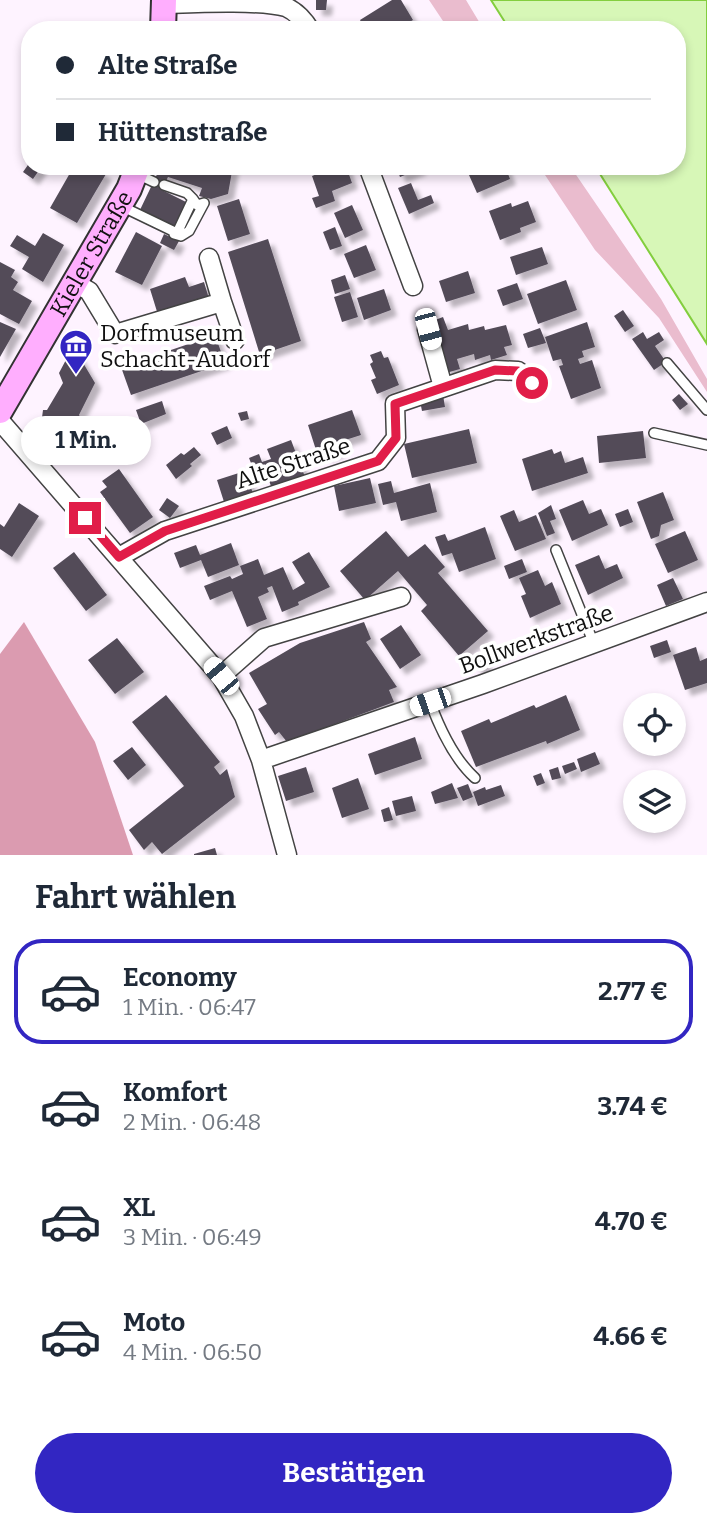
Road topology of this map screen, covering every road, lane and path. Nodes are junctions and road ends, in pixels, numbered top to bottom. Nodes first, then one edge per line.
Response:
1 (164, 2) edge
2 (163, 21) edge
3 (303, 21) edge
4 (371, 175) edge
5 (196, 186) dead end
6 (169, 188) edge
7 (119, 206) junction
8 (209, 258) dead end
9 (75, 283) junction
10 (413, 286) dead end
11 (222, 302) junction
12 (428, 329) dead end
13 (235, 340) dead end
14 (667, 363) dead end
15 (532, 383) dead end
16 (443, 387) junction
17 (707, 410) edge
18 (0, 411) edge
19 (0, 421) edge
20 (654, 433) dead end
21 (707, 445) edge
22 (556, 550) dead end
23 (119, 557) junction
24 (401, 597) dead end
25 (705, 604) edge
26 (594, 644) junction
27 (221, 676) junction
28 (430, 702) junction
29 (261, 760) junction
30 (475, 778) dead end
31 (287, 855) edge

1 - 2 main road
1 - 3 street
4 - 10 street
5 - 6 lane
6 - 7 main road, Kieler Straße
6 - 7 lane
7 - 9 main road, Kieler Straße
8 - 11 street
9 - 11 street
9 - 18 main road, Kieler Straße
11 - 13 street
12 - 16 street
14 - 17 lane
15 - 16 street, Alte Straße
16 - 23 street, Alte Straße
19 - 23 street
20 - 21 lane
22 - 26 lane
23 - 27 street
24 - 27 street
25 - 26 street, Bollwerkstraße
26 - 28 street, Bollwerkstraße
27 - 29 street
28 - 29 street, Bollwerkstraße
28 - 30 lane
29 - 31 street

